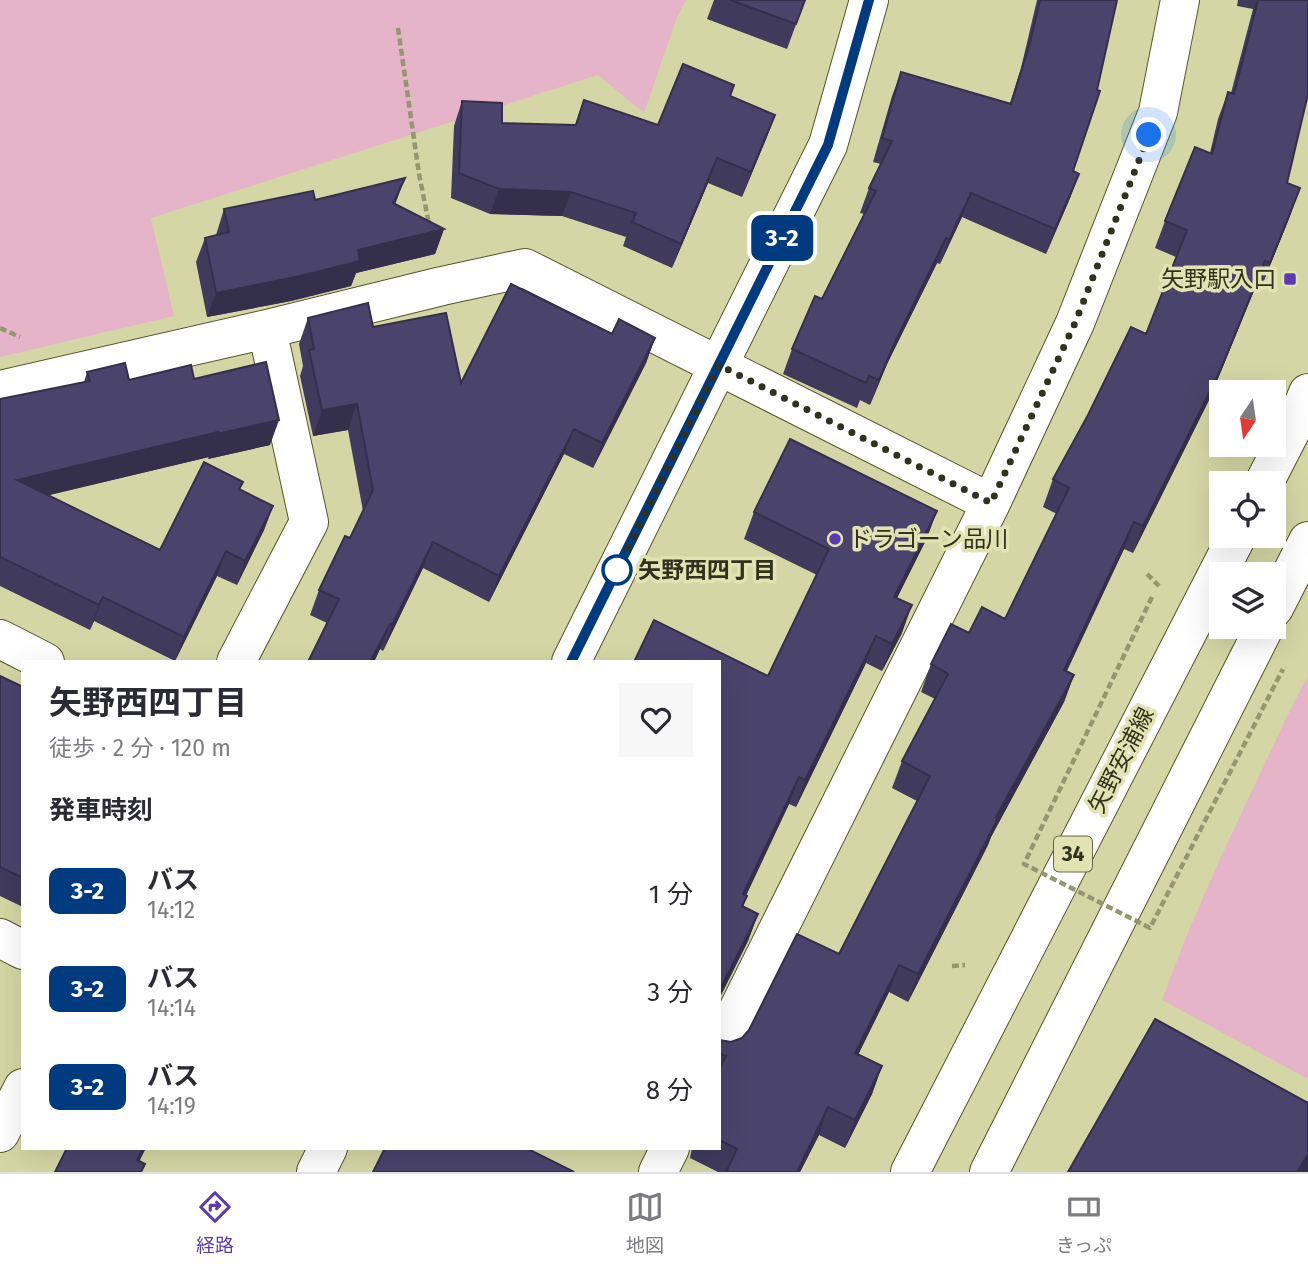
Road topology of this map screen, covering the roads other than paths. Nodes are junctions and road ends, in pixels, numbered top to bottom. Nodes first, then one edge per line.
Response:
1 (869, 0) edge
2 (1180, 0) edge
3 (267, 329) junction
4 (719, 365) junction
5 (0, 390) edge
6 (1308, 393) edge
7 (1270, 471) edge
8 (991, 503) junction
9 (1308, 541) edge
10 (1231, 548) edge
11 (1286, 584) edge
12 (0, 639) edge
13 (1258, 639) edge
14 (41, 660) edge
15 (237, 660) edge
16 (572, 660) edge
17 (0, 939) edge
18 (21, 949) edge
19 (721, 1044) edge
20 (21, 1092) edge
21 (0, 1133) edge
22 (327, 1150) edge
23 (669, 1150) edge
24 (316, 1172) edge
25 (658, 1172) edge
26 (910, 1172) edge
27 (989, 1172) edge

1 - 4 street
2 - 8 street
3 - 4 street
3 - 5 street
3 - 15 street
4 - 8 street
4 - 16 street
6 - 7 street
8 - 19 street
9 - 11 street
10 - 26 street, 矢野安浦線 / 34
12 - 14 street
13 - 27 street
17 - 18 street
20 - 21 street
22 - 24 street
23 - 25 street

